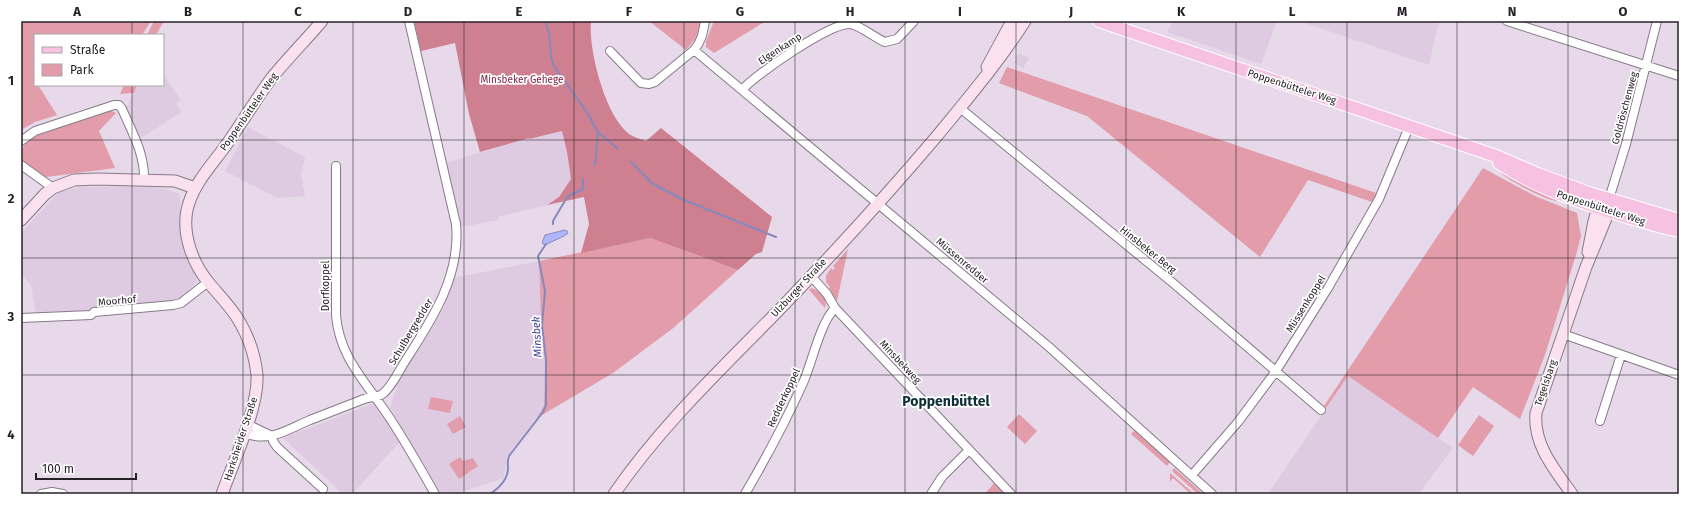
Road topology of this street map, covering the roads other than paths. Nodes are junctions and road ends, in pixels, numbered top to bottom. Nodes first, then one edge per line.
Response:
1 (322, 21) edge
2 (409, 21) edge
3 (705, 21) edge
4 (914, 21) edge
5 (1012, 21) edge
6 (1026, 21) edge
7 (1099, 21) edge
8 (1507, 21) edge
9 (1658, 21) edge
10 (1516, 22) edge
11 (694, 50) junction
12 (610, 51) dead end
13 (1647, 66) junction
14 (1679, 76) edge
15 (981, 80) junction
16 (742, 90) junction
17 (960, 108) junction
18 (1409, 127) junction
19 (21, 141) edge
20 (1484, 153) junction
21 (21, 165) edge
22 (336, 166) dead end
23 (144, 180) junction
24 (53, 188) junction
25 (195, 188) junction
26 (1609, 199) junction
27 (878, 204) junction
28 (1604, 210) junction
29 (21, 220) edge
30 (1679, 220) edge
31 (1679, 231) edge
32 (811, 276) junction
33 (208, 282) junction
34 (835, 308) junction
35 (21, 318) edge
36 (1563, 334) junction
37 (1622, 355) junction
38 (1276, 371) junction
39 (1679, 375) edge
40 (374, 396) junction
41 (1321, 410) dead end
42 (1600, 421) dead end
43 (246, 429) junction
44 (272, 436) junction
45 (968, 450) junction
46 (1192, 475) junction
47 (322, 489) dead end
48 (41, 494) edge
49 (63, 494) edge
50 (222, 494) edge
51 (435, 494) edge
52 (614, 494) edge
53 (745, 494) edge
54 (931, 494) edge
55 (1011, 494) edge
56 (1212, 494) edge
57 (1572, 494) edge

1 - 25 main road, Poppenbütteler Weg
2 - 40 street, Schulbergredder
3 - 11 street
4 - 16 street, Elgenkamp
5 - 15 main road, Ulzburger Straße
6 - 15 main road, Ulzburger Straße
7 - 18 main road, Poppenbütteler Weg
8 - 10 street
9 - 13 street, Goldröschenweg
10 - 13 street
11 - 12 street
11 - 16 street, Müssenredder
13 - 14 street
13 - 26 street, Goldröschenweg
15 - 17 main road, Ulzburger Straße
16 - 27 street, Müssenredder
17 - 27 main road, Ulzburger Straße
17 - 38 street, Hinsbeker Berg
18 - 20 main road, Poppenbütteler Weg
18 - 38 street, Müssenkoppel
19 - 23 street
20 - 26 main road, Poppenbütteler Weg
20 - 28 main road, Poppenbütteler Weg
21 - 24 street
22 - 40 street, Dorfkoppel
23 - 24 main road
23 - 25 main road
24 - 29 main road
25 - 33 main road, Harksheider Straße
26 - 28 main road
26 - 30 main road, Poppenbütteler Weg
27 - 32 main road, Ulzburger Straße
27 - 46 street, Müssenredder
28 - 31 main road, Poppenbütteler Weg
28 - 36 main road, Tegelsbarg
32 - 34 street, Minsbekweg
32 - 52 main road, Ulzburger Straße
33 - 35 street, Moorhof
33 - 43 main road, Harksheider Straße
34 - 45 street, Minsbekweg
34 - 53 street, Redderkoppel
36 - 37 street
36 - 57 main road, Tegelsbarg
37 - 39 street
37 - 42 street
38 - 41 street, Hinsbeker Berg
38 - 46 street, Müssenkoppel
40 - 44 street, Schulbergredder
40 - 51 street, Dorfkoppel
43 - 44 street, Schulbergredder
43 - 50 main road, Harksheider Straße
44 - 47 street
45 - 54 street
45 - 55 street, Minsbekweg
46 - 56 street, Müssenredder
48 - 49 street

